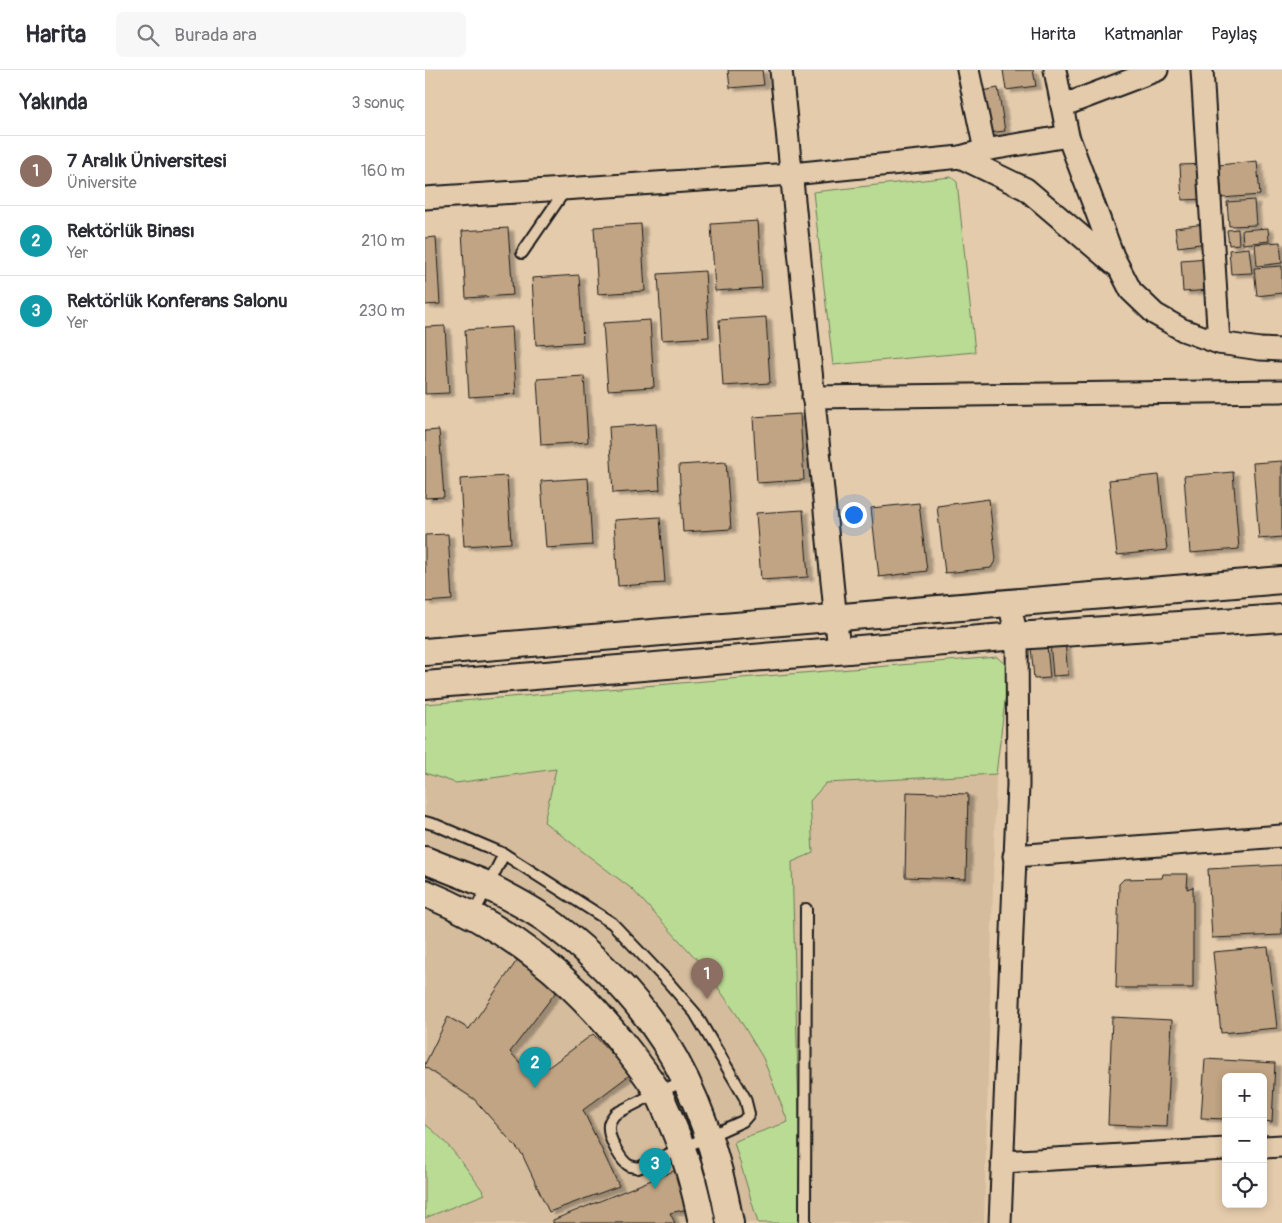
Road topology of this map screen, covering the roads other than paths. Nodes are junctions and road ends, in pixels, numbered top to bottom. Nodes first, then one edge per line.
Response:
1 (781, 70) edge
2 (968, 70) edge
3 (1055, 70) edge
4 (1156, 70) edge
5 (1202, 70) edge
6 (1062, 106) junction
7 (1068, 136) junction
8 (985, 150) junction
9 (960, 157) junction
10 (792, 174) junction
11 (566, 188) junction
12 (425, 198) edge
13 (521, 253) dead end
14 (1119, 268) junction
15 (1219, 343) junction
16 (1282, 350) edge
17 (1282, 391) edge
18 (813, 397) junction
19 (1282, 580) edge
20 (1009, 603) junction
21 (835, 618) junction
22 (1282, 618) edge
23 (1017, 636) junction
24 (425, 652) edge
25 (839, 652) junction
26 (425, 685) edge
27 (425, 822) edge
28 (1282, 836) edge
29 (504, 854) junction
30 (1014, 856) junction
31 (425, 860) edge
32 (488, 885) junction
33 (425, 894) edge
34 (806, 909) dead end
35 (473, 915) junction
36 (685, 1081) junction
37 (658, 1092) junction
38 (708, 1137) junction
39 (1282, 1146) edge
40 (1267, 1147) edge
41 (683, 1148) junction
42 (1222, 1149) edge
43 (1002, 1162) junction
44 (702, 1223) edge
45 (729, 1223) edge
46 (805, 1223) edge
47 (1000, 1223) edge

1 - 10 street
2 - 8 street
3 - 6 street
4 - 6 street
5 - 15 street
6 - 7 street
7 - 8 street
7 - 14 street
8 - 9 street
9 - 10 street
9 - 14 street
10 - 11 street
10 - 18 street
11 - 12 street
11 - 13 lane
14 - 15 street
15 - 16 street
17 - 18 street
18 - 21 street
19 - 20 street
20 - 21 street
20 - 23 street
21 - 24 street
21 - 25 street
22 - 23 street
23 - 25 street
23 - 30 street
25 - 26 street
27 - 29 lane
28 - 30 street
29 - 32 lane
29 - 38 lane
30 - 43 street
31 - 32 street
32 - 35 lane
32 - 36 street
33 - 35 street
34 - 46 lane
35 - 37 street
36 - 37 lane
36 - 38 street
37 - 41 street
37 - 41 lane
38 - 41 lane
38 - 45 street
39 - 40 street
41 - 44 street
42 - 43 street
43 - 47 street

